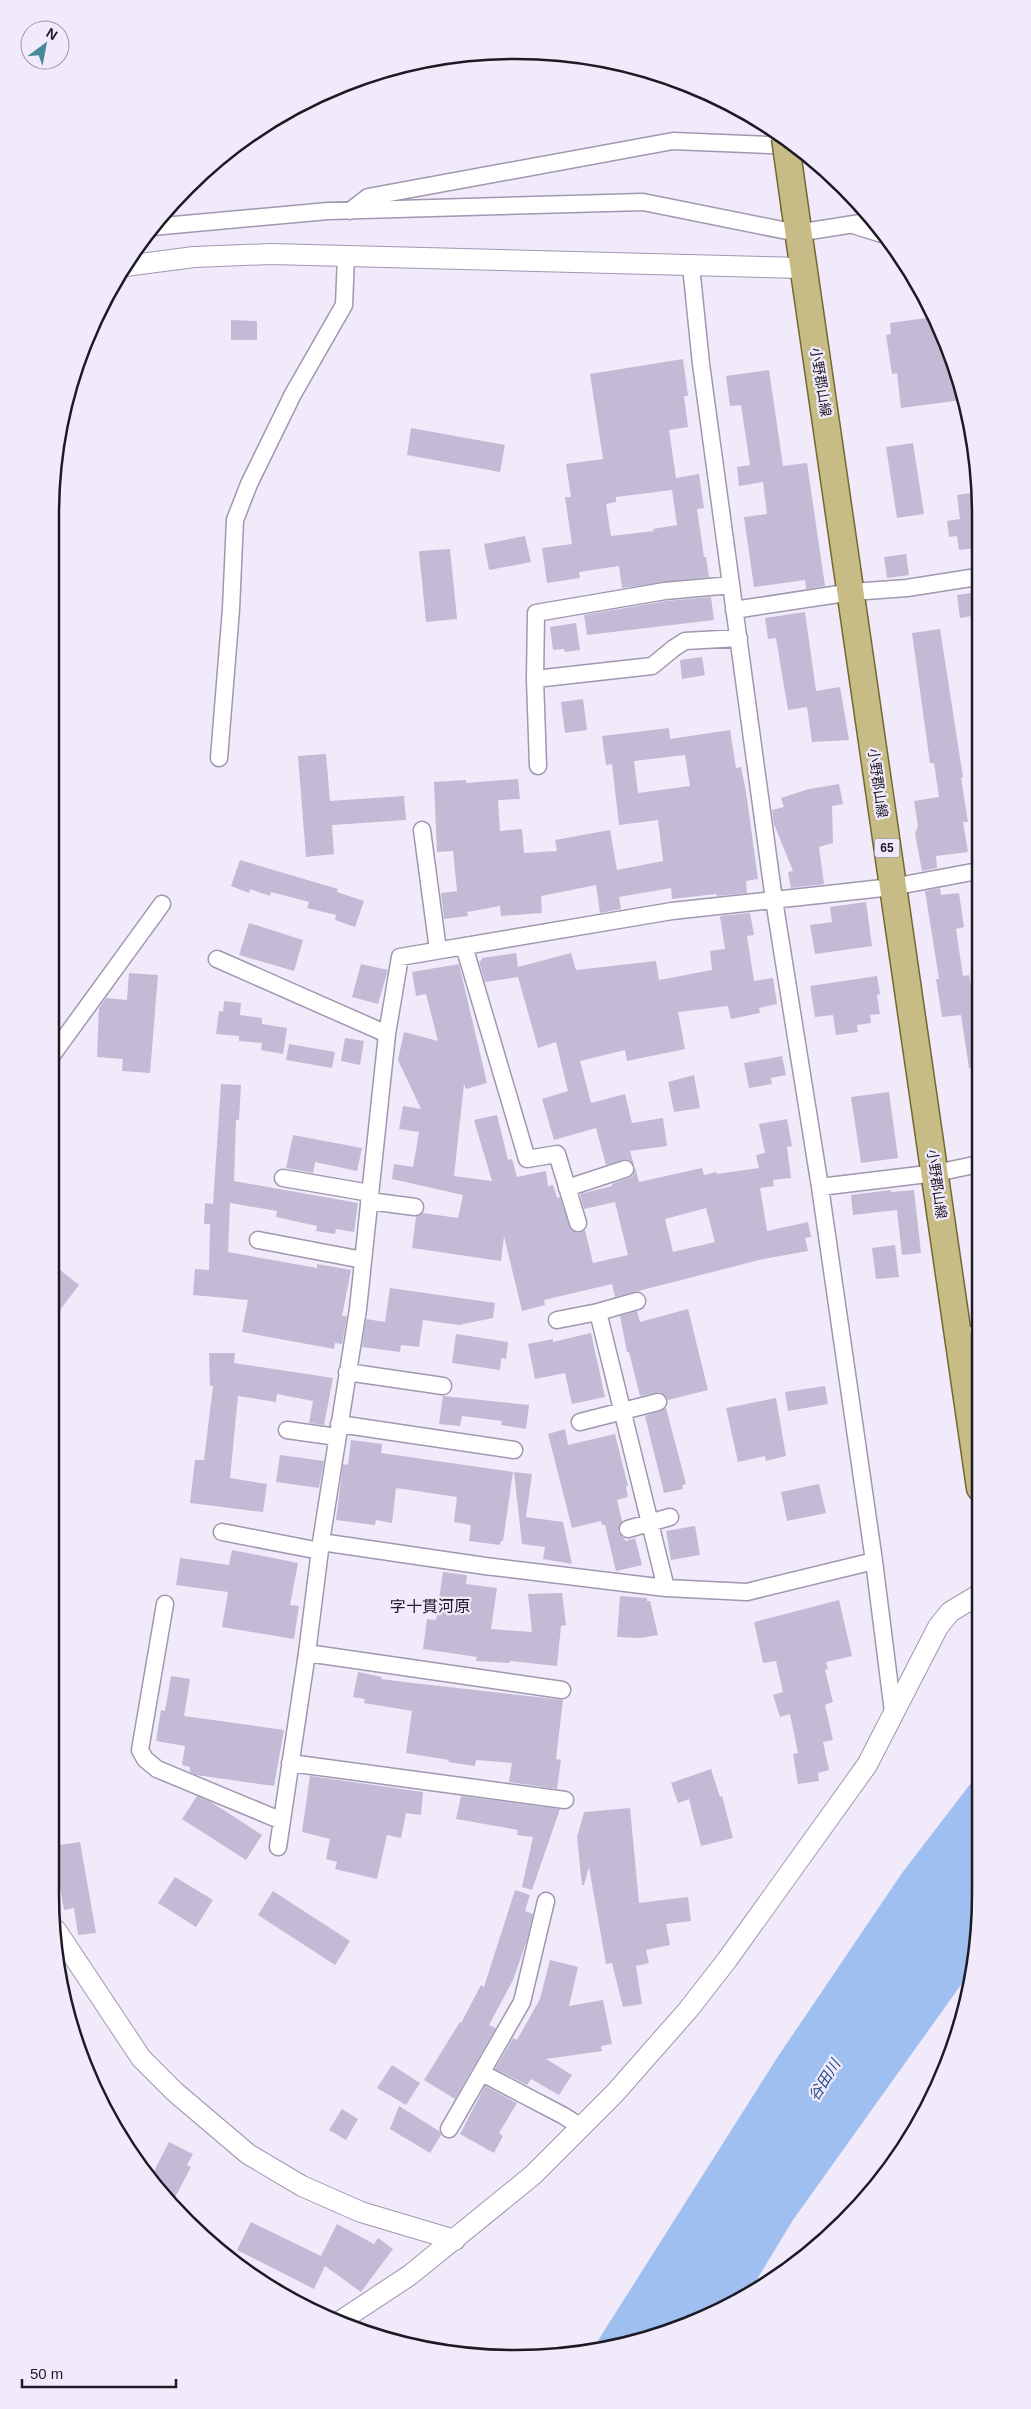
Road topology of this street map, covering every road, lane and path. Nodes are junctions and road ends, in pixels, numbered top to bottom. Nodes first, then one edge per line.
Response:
1 (783, 146) edge
2 (786, 148) edge
3 (350, 211) junction
4 (796, 221) junction
5 (866, 222) edge
6 (851, 224) junction
7 (162, 226) edge
8 (873, 231) edge
9 (346, 256) junction
10 (134, 265) edge
11 (691, 266) junction
12 (802, 268) junction
13 (972, 578) edge
14 (731, 585) junction
15 (852, 592) junction
16 (734, 610) junction
17 (739, 638) junction
18 (535, 679) junction
19 (219, 758) dead end
20 (538, 766) dead end
21 (422, 830) dead end
22 (972, 872) edge
23 (892, 887) junction
24 (774, 900) junction
25 (162, 904) dead end
26 (464, 946) junction
27 (438, 950) junction
28 (217, 960) dead end
29 (387, 1034) junction
30 (59, 1046) edge
31 (972, 1165) edge
32 (625, 1169) dead end
33 (936, 1173) junction
34 (283, 1178) dead end
35 (820, 1187) junction
36 (567, 1188) junction
37 (370, 1197) junction
38 (415, 1207) dead end
39 (578, 1223) dead end
40 (258, 1240) dead end
41 (363, 1260) junction
42 (637, 1301) dead end
43 (598, 1312) junction
44 (557, 1320) dead end
45 (969, 1337) edge
46 (347, 1372) junction
47 (972, 1378) edge
48 (443, 1386) dead end
49 (658, 1402) dead end
50 (622, 1410) junction
51 (580, 1422) dead end
52 (287, 1430) dead end
53 (338, 1430) junction
54 (514, 1450) dead end
55 (670, 1517) dead end
56 (650, 1524) junction
57 (628, 1529) dead end
58 (222, 1532) dead end
59 (321, 1546) junction
60 (874, 1561) junction
61 (666, 1588) junction
62 (972, 1599) edge
63 (165, 1604) dead end
64 (307, 1653) junction
65 (562, 1690) dead end
66 (893, 1712) junction
67 (290, 1763) junction
68 (564, 1800) dead end
69 (282, 1821) junction
70 (278, 1847) dead end
71 (546, 1901) dead end
72 (62, 1938) edge
73 (482, 2073) junction
74 (581, 2128) junction
75 (449, 2129) dead end
76 (454, 2240) junction
77 (346, 2317) edge

1 - 3 street
2 - 4 main road, 小野郡山線 / 65, bridge
3 - 4 street
3 - 7 street
4 - 6 street
4 - 12 main road, 小野郡山線 / 65
5 - 6 street
6 - 8 street
9 - 10 street
9 - 11 street
9 - 19 street
11 - 12 street
11 - 14 street
12 - 15 main road, 小野郡山線 / 65
13 - 15 street
14 - 16 street
14 - 18 street
15 - 16 street
15 - 23 main road, 小野郡山線 / 65
16 - 17 street
17 - 18 street
17 - 24 street
18 - 20 street
21 - 27 street
22 - 23 street
23 - 24 street
23 - 33 main road, 小野郡山線 / 65
24 - 26 street
24 - 35 street
25 - 30 street
26 - 27 street
26 - 36 street
27 - 29 street
28 - 29 street
29 - 37 street
31 - 33 street
32 - 36 street
33 - 35 street
33 - 45 main road, 小野郡山線 / 65
34 - 37 street
35 - 60 street
36 - 39 street
37 - 38 street
37 - 41 street
40 - 41 street
41 - 46 street
42 - 43 street
43 - 44 street
43 - 50 street
45 - 47 main road, 小野郡山線 / 65
46 - 48 street
46 - 53 street
49 - 50 street
50 - 51 street
50 - 56 street
52 - 53 street
53 - 54 street
53 - 59 street
55 - 56 street
56 - 57 street
56 - 61 street
58 - 59 street
59 - 61 street
59 - 64 street
60 - 61 street
60 - 66 street
62 - 66 street
63 - 69 street
64 - 65 street
64 - 67 street
66 - 74 street
67 - 68 street
67 - 69 street
69 - 70 street
71 - 73 street
72 - 76 street
73 - 74 street
73 - 75 street
74 - 76 street
76 - 77 street

